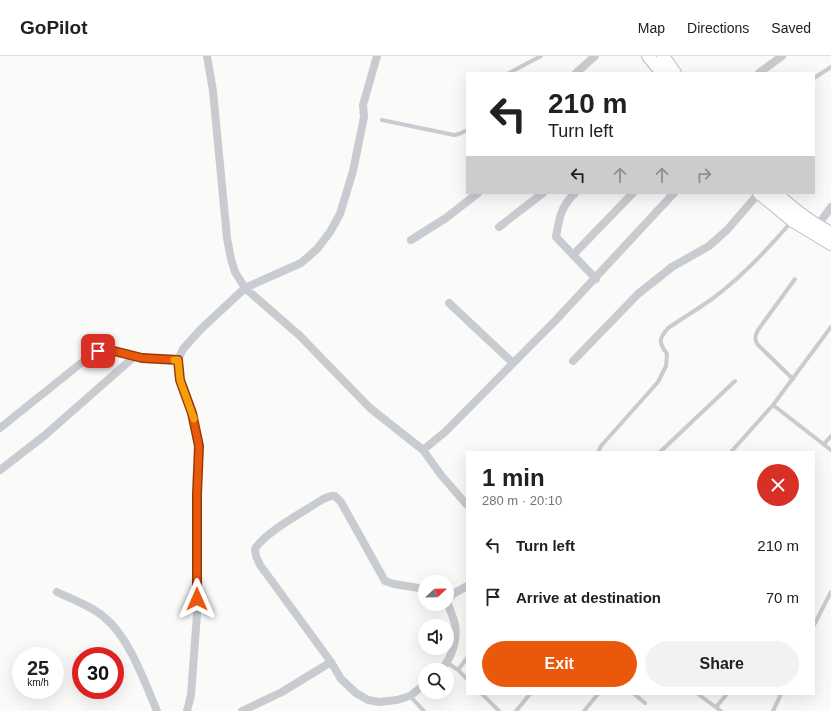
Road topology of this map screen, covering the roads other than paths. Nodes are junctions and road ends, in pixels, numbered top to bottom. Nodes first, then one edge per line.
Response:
1 (207, 56) edge
2 (377, 56) edge
3 (541, 56) edge
4 (595, 56) edge
5 (648, 56) edge
6 (663, 56) edge
7 (782, 56) edge
8 (831, 67) edge
9 (511, 72) edge
10 (578, 72) edge
11 (661, 72) edge
12 (674, 72) edge
13 (760, 72) edge
14 (815, 77) edge
15 (382, 120) dead end
16 (466, 131) edge
17 (477, 194) edge
18 (542, 194) edge
19 (574, 194) edge
20 (632, 194) edge
21 (673, 194) edge
22 (758, 194) edge
23 (760, 194) edge
24 (777, 194) edge
25 (831, 207) edge
26 (792, 221) junction
27 (499, 227) dead end
28 (815, 230) junction
29 (831, 233) edge
30 (411, 240) dead end
31 (831, 244) edge
32 (573, 255) junction
33 (596, 279) junction
34 (795, 279) dead end
35 (245, 288) junction
36 (449, 303) dead end
37 (831, 326) edge
38 (135, 356) junction
39 (178, 360) junction
40 (573, 361) dead end
41 (513, 363) junction
42 (793, 379) junction
43 (735, 381) dead end
44 (773, 405) junction
45 (0, 428) edge
46 (831, 436) edge
47 (824, 444) junction
48 (423, 450) junction
49 (831, 450) edge
50 (598, 451) edge
51 (661, 451) edge
52 (732, 451) edge
53 (0, 470) edge
54 (466, 504) edge
55 (466, 587) edge
56 (418, 588) edge
57 (57, 592) dead end
58 (831, 592) edge
59 (454, 593) edge
60 (450, 611) edge
61 (815, 623) edge
62 (466, 659) edge
63 (331, 662) junction
64 (448, 663) edge
65 (454, 667) edge
66 (458, 670) junction
67 (466, 678) edge
68 (418, 690) edge
69 (483, 695) edge
70 (529, 695) edge
71 (597, 695) edge
72 (635, 695) edge
73 (699, 695) edge
74 (726, 695) edge
75 (781, 695) edge
76 (410, 696) junction
77 (644, 703) dead end
78 (716, 707) junction
79 (158, 711) edge
80 (187, 711) edge
81 (242, 711) edge
82 (424, 711) edge
83 (499, 711) edge
84 (516, 711) edge
85 (584, 711) edge
86 (721, 711) edge
87 (773, 711) edge

1 - 35 street
2 - 35 street
3 - 9 lane
4 - 10 street
5 - 11 main road
6 - 12 main road
7 - 13 street
8 - 14 lane
15 - 16 lane
17 - 30 street
18 - 27 street
19 - 32 street
20 - 32 street
21 - 33 street
22 - 40 street
23 - 26 main road
24 - 28 main road
25 - 28 street
26 - 28 main road
26 - 50 lane
28 - 29 main road
28 - 31 main road
32 - 33 street
33 - 41 street
34 - 42 lane
35 - 39 street
35 - 48 street
36 - 41 street
37 - 42 lane
38 - 39 street
38 - 45 street
38 - 53 street
39 - 80 street
41 - 48 street
42 - 44 lane
43 - 51 lane
44 - 47 lane
44 - 52 lane
46 - 47 lane
47 - 49 lane
48 - 54 street
55 - 59 street
56 - 63 street
57 - 79 street
58 - 61 lane
60 - 64 street
62 - 66 lane
63 - 76 street
63 - 81 street
65 - 66 lane
66 - 67 lane
68 - 76 street
69 - 83 lane
70 - 84 lane
71 - 85 lane
72 - 77 lane
73 - 78 lane
74 - 78 lane
75 - 87 lane
76 - 82 lane
78 - 86 lane

